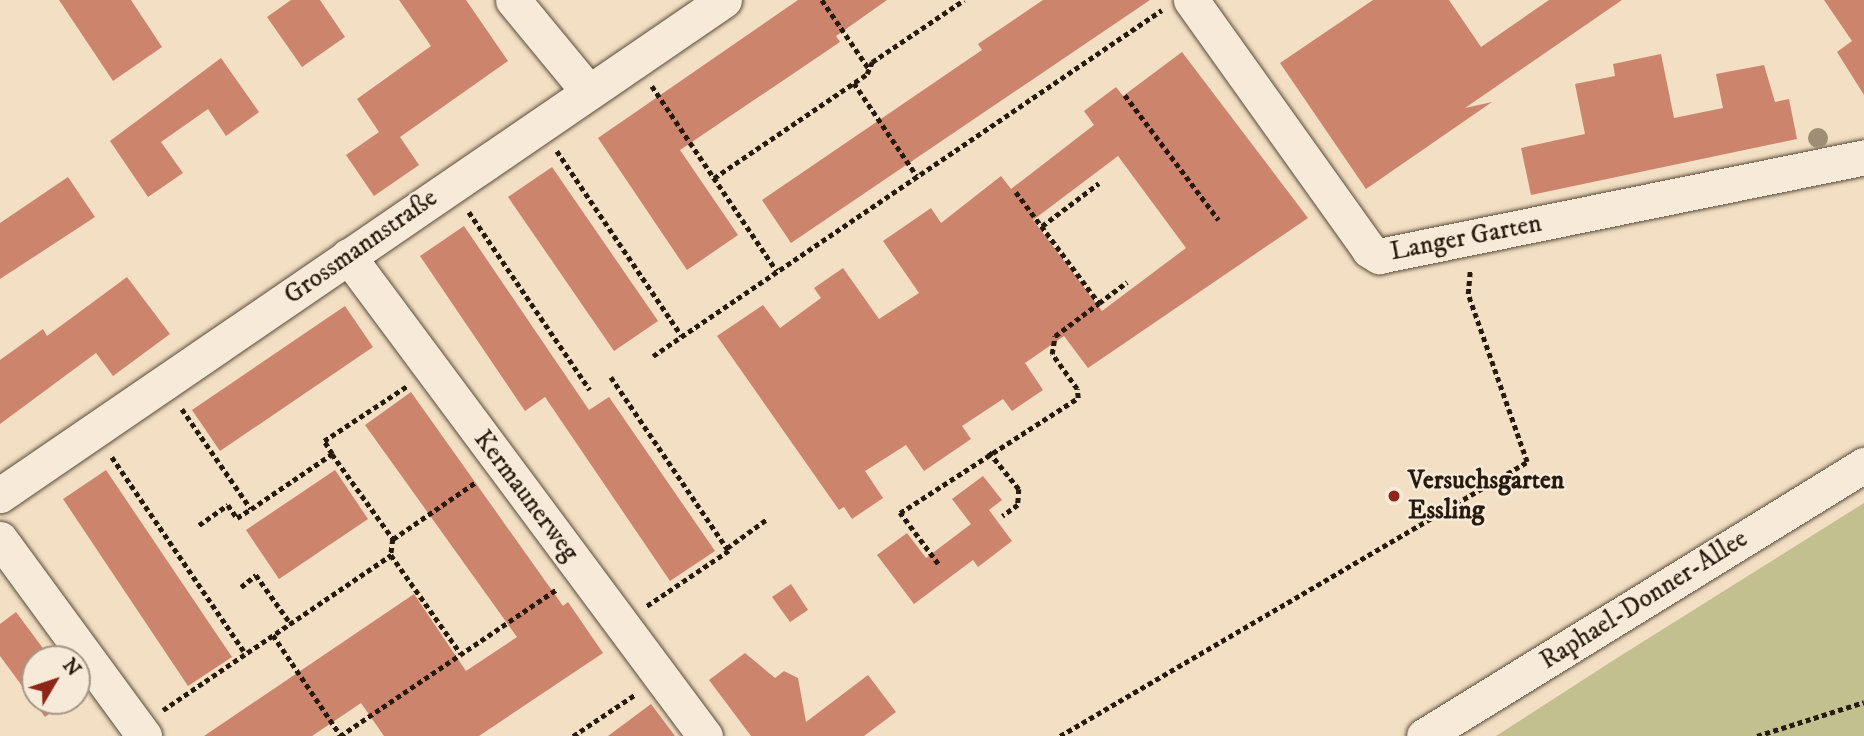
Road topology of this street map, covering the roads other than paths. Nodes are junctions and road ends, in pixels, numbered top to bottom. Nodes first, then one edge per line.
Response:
1 (513, 0) edge
2 (724, 0) edge
3 (1178, 4) edge
4 (588, 91) junction
5 (1864, 157) edge
6 (348, 256) junction
7 (1864, 465) edge
8 (0, 495) edge
9 (0, 540) edge
10 (141, 732) edge
11 (705, 736) edge
12 (1424, 736) edge

1 - 4 street
2 - 4 street, Grossmannstraße
3 - 5 street, Langer Garten
4 - 6 street, Grossmannstraße
6 - 8 street, Grossmannstraße
6 - 11 street, Kermaunerweg
7 - 12 street, Raphael-Donner-Allee
9 - 10 street

